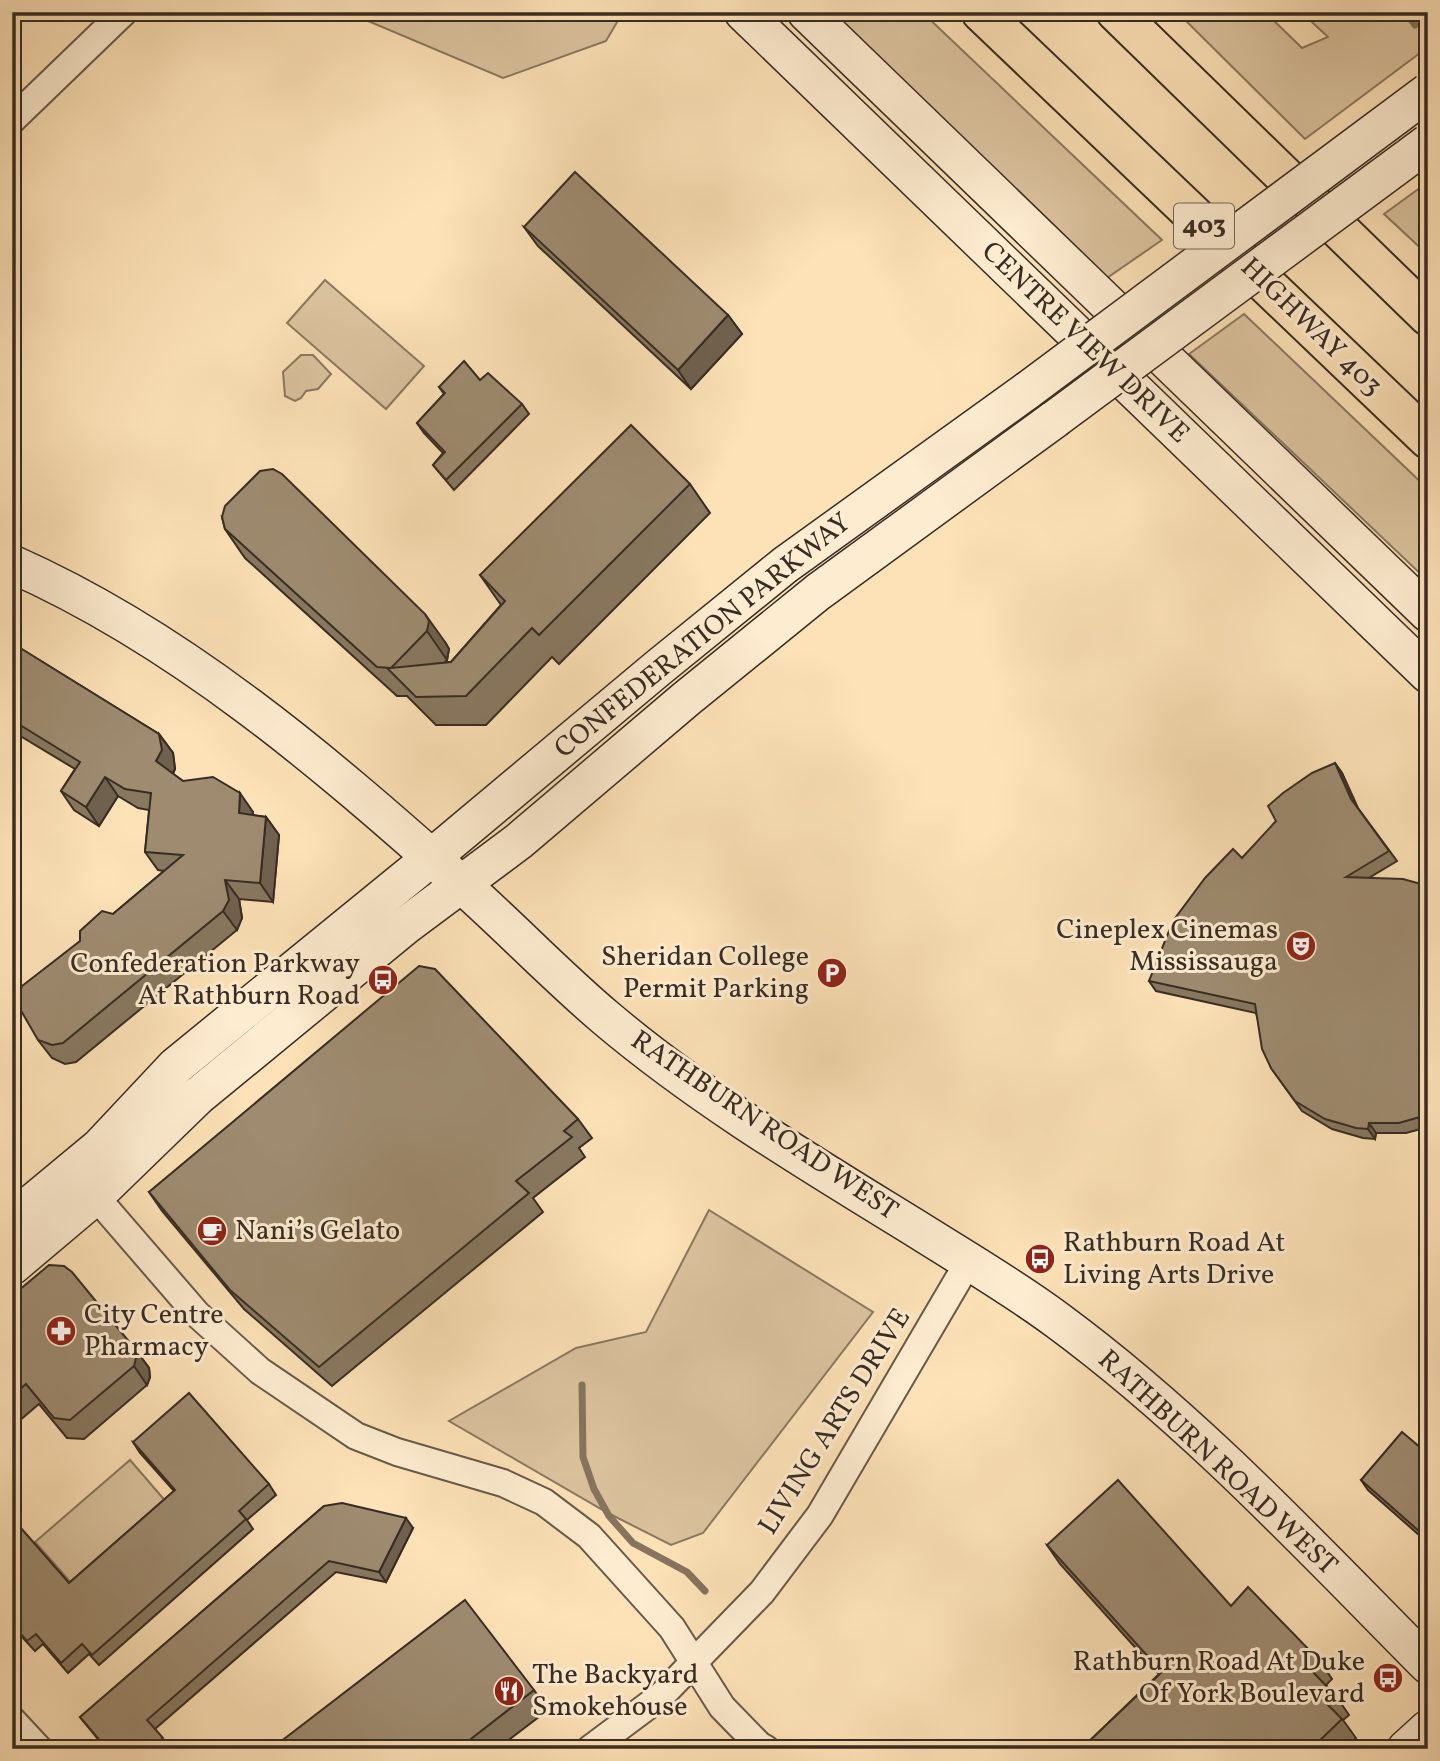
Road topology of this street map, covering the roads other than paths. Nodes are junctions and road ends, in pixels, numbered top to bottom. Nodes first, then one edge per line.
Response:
1 (124, 12) edge
2 (743, 12) edge
3 (806, 12) edge
4 (981, 12) edge
5 (1116, 12) edge
6 (1428, 92) edge
7 (12, 120) edge
8 (1428, 143) edge
9 (1428, 316) edge
10 (1428, 439) edge
11 (12, 564) edge
12 (1428, 613) edge
13 (1428, 674) edge
14 (431, 858) junction
15 (462, 884) junction
16 (95, 1196) junction
17 (12, 1220) edge
18 (969, 1261) junction
19 (12, 1266) edge
20 (696, 1663) junction
21 (1428, 1665) edge
22 (12, 1720) edge
23 (1428, 1729) edge
24 (762, 1747) edge
25 (39, 1749) edge
26 (590, 1749) edge
27 (1406, 1749) edge

1 - 7 street
2 - 13 street, CENTRE VIEW DRIVE
3 - 12 street, CENTRE VIEW DRIVE
4 - 10 highway, HIGHWAY 403 / 403
5 - 9 highway
6 - 14 street, CONFEDERATION PARKWAY, bridge
8 - 15 street, CONFEDERATION PARKWAY, bridge
11 - 14 street, RATHBURN ROAD WEST
14 - 15 street, RATHBURN ROAD WEST
14 - 17 street, CONFEDERATION PARKWAY
15 - 16 street, CONFEDERATION PARKWAY
15 - 18 street, RATHBURN ROAD WEST
16 - 19 street, CONFEDERATION PARKWAY
16 - 20 street
18 - 20 street, LIVING ARTS DRIVE
18 - 21 street, RATHBURN ROAD WEST
20 - 24 street
20 - 26 street, LIVING ARTS DRIVE
22 - 25 street
23 - 27 street

